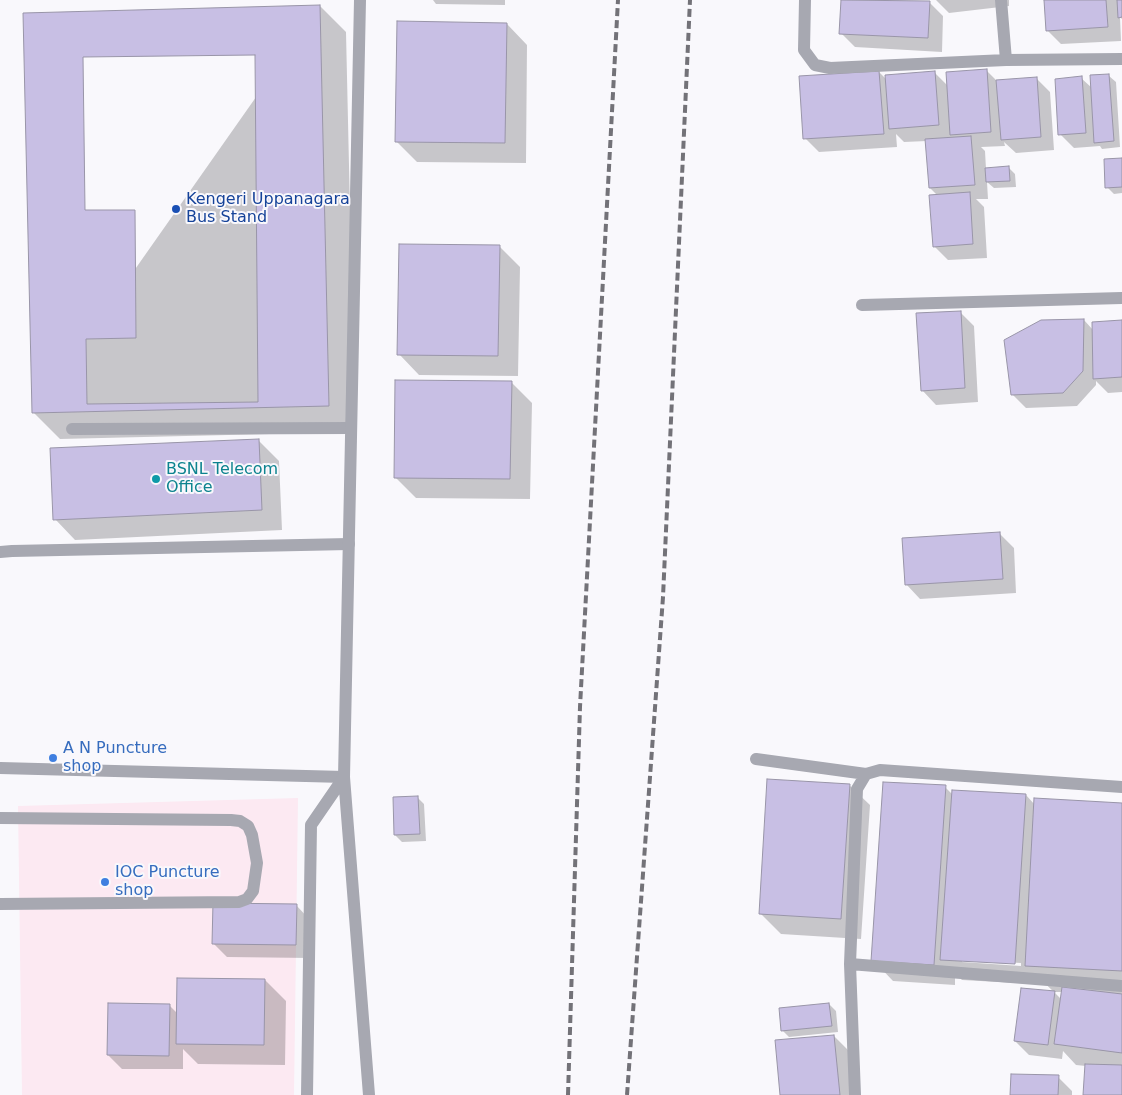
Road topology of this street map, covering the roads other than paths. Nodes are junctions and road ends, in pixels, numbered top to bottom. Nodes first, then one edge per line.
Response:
1 (360, 0) edge
2 (805, 0) edge
3 (1001, 0) edge
4 (1122, 59) edge
5 (1006, 60) junction
6 (1122, 298) edge
7 (862, 305) dead end
8 (351, 428) junction
9 (72, 429) dead end
10 (349, 544) junction
11 (0, 552) edge
12 (756, 759) dead end
13 (0, 768) edge
14 (866, 774) junction
15 (344, 777) junction
16 (1122, 787) edge
17 (0, 818) edge
18 (0, 904) edge
19 (850, 964) junction
20 (1122, 986) edge
21 (307, 1095) edge
22 (369, 1095) edge
23 (855, 1095) edge

1 - 8 street
2 - 5 street
3 - 5 street
4 - 5 street
6 - 7 street
8 - 9 street
8 - 10 street
10 - 11 street
10 - 15 street
12 - 14 street
13 - 15 street
14 - 16 street
14 - 19 street
15 - 21 street
15 - 22 street
17 - 18 street
19 - 20 street
19 - 23 street

